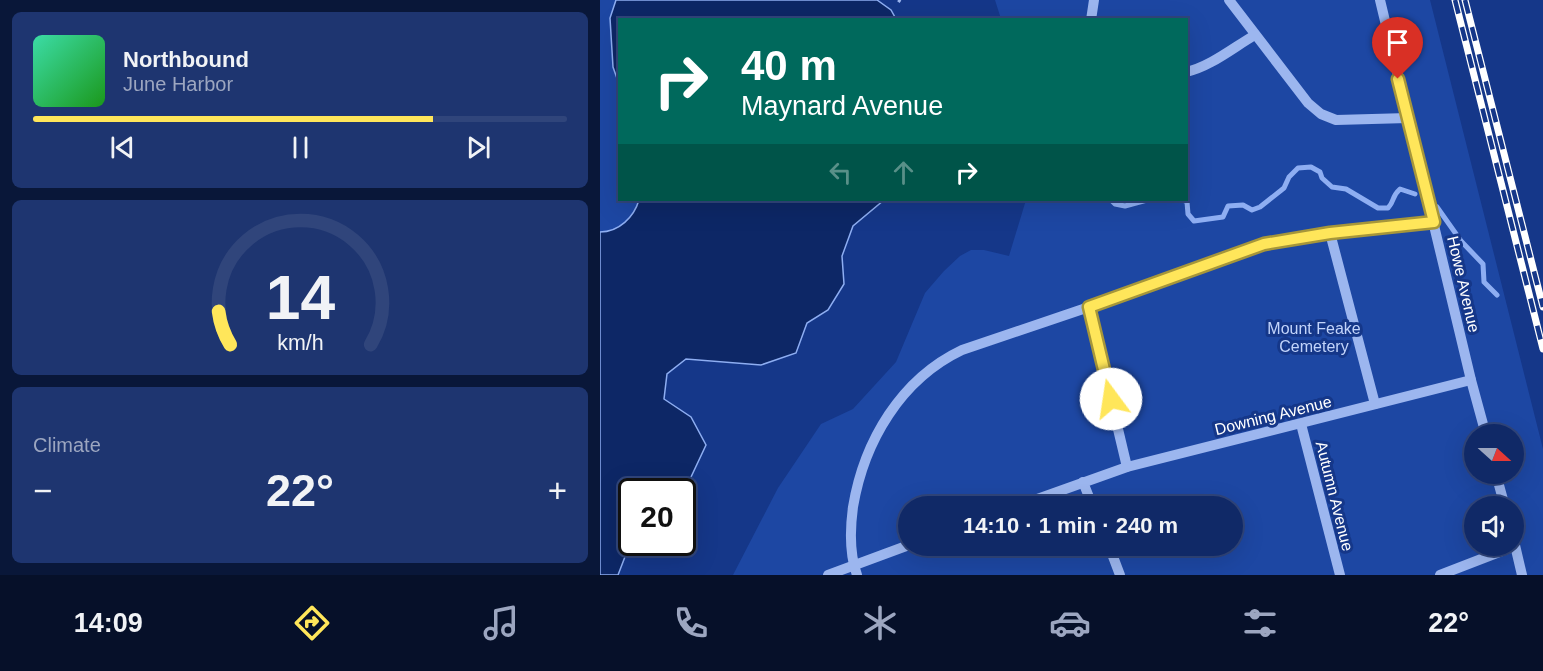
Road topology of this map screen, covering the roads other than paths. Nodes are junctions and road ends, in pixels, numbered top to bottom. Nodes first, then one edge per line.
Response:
1 (1094, 0) edge
2 (1229, 0) edge
3 (1380, 0) edge
4 (1091, 18) edge
5 (1254, 35) junction
6 (1188, 72) edge
7 (1408, 118) junction
8 (1434, 222) junction
9 (1330, 233) junction
10 (1089, 307) junction
11 (1471, 381) junction
12 (1375, 404) junction
13 (1301, 424) junction
14 (1483, 424) edge
15 (1127, 467) junction
16 (1083, 482) junction
17 (1045, 496) edge
18 (1089, 496) edge
19 (898, 551) edge
20 (1113, 556) edge
21 (1485, 556) edge
22 (1517, 556) edge
23 (856, 570) edge
24 (828, 575) edge
25 (1120, 575) edge
26 (1340, 575) edge
27 (1440, 575) edge
28 (1522, 575) edge

1 - 4 lane
2 - 5 lane
3 - 7 lane, Howe Avenue
5 - 6 lane
5 - 7 lane
7 - 8 lane, Howe Avenue
8 - 9 lane
8 - 11 lane, Howe Avenue
9 - 10 lane
9 - 12 lane
10 - 15 lane
10 - 23 lane
11 - 12 lane, Downing Avenue
11 - 14 lane, Howe Avenue
12 - 13 lane, Downing Avenue
13 - 15 lane, Downing Avenue
13 - 26 lane, Autumn Avenue
15 - 16 lane, Downing Avenue
16 - 17 lane, Downing Avenue
16 - 18 lane
19 - 23 lane
20 - 25 lane
21 - 27 lane
22 - 28 lane
23 - 24 lane

